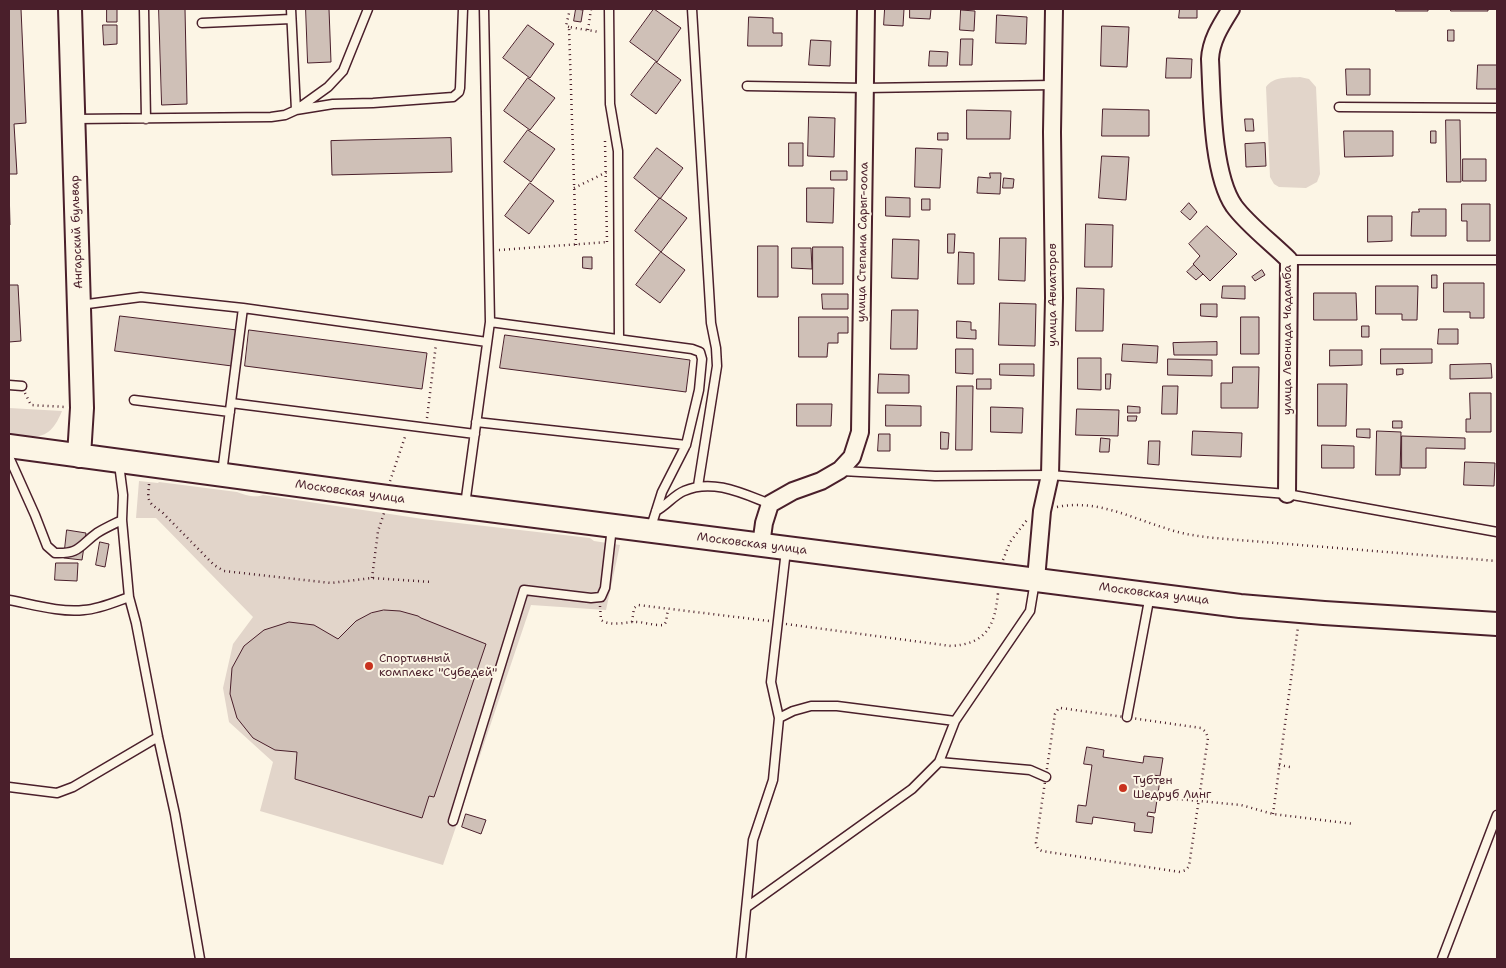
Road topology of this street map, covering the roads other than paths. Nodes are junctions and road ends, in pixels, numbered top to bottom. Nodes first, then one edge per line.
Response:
1 (70, 9) edge
2 (144, 9) edge
3 (291, 9) edge
4 (368, 9) edge
5 (463, 9) edge
6 (484, 9) edge
7 (609, 9) edge
8 (692, 9) edge
9 (866, 9) edge
10 (1054, 9) edge
11 (1231, 9) edge
12 (291, 20) junction
13 (202, 23) dead end
14 (1053, 85) junction
15 (747, 86) dead end
16 (865, 88) junction
17 (1339, 107) dead end
18 (1497, 108) edge
19 (296, 110) junction
20 (73, 119) junction
21 (146, 119) junction
22 (1289, 260) junction
23 (1497, 260) edge
24 (79, 305) junction
25 (243, 308) junction
26 (490, 322) junction
27 (619, 339) junction
28 (487, 342) junction
29 (9, 385) edge
30 (22, 386) road end
31 (134, 400) dead end
32 (230, 408) junction
33 (476, 422) junction
34 (475, 434) junction
35 (686, 445) junction
36 (9, 446) edge
37 (79, 456) junction
38 (9, 457) edge
39 (118, 461) junction
40 (840, 470) junction
41 (222, 474) junction
42 (1050, 475) junction
43 (698, 486) junction
44 (1287, 494) junction
45 (770, 504) junction
46 (465, 507) junction
47 (122, 520) junction
48 (653, 521) junction
49 (612, 525) junction
50 (1497, 532) edge
51 (761, 545) junction
52 (786, 548) junction
53 (1036, 579) junction
54 (1150, 593) junction
55 (129, 597) junction
56 (9, 600) edge
57 (1497, 624) edge
58 (1127, 717) road end
59 (779, 718) junction
60 (955, 721) junction
61 (158, 737) junction
62 (939, 762) junction
63 (1046, 777) road end
64 (9, 787) edge
65 (1497, 815) edge
66 (453, 821) dead end
67 (747, 908) junction
68 (200, 959) edge
69 (741, 959) edge
70 (1442, 959) edge

1 - 20 main road, Ангарский бульвар
2 - 21 lane
3 - 12 lane
4 - 19 lane
5 - 19 lane
6 - 26 lane
7 - 27 lane
8 - 43 lane
9 - 16 street, улица Степана Сарыг-оола
10 - 14 street, улица Авиаторов
11 - 22 street, улица Леонида Чадамба
12 - 13 lane
12 - 19 lane
14 - 16 lane
14 - 42 street, улица Авиаторов
15 - 16 lane
16 - 40 street, улица Степана Сарыг-оола
17 - 18 lane
19 - 21 lane
20 - 21 lane
20 - 24 main road, Ангарский бульвар
22 - 23 lane
22 - 44 street, улица Леонида Чадамба
24 - 25 lane
24 - 37 main road, Ангарский бульвар
25 - 28 lane
25 - 32 lane
26 - 27 lane
26 - 28 lane
27 - 35 lane
28 - 33 lane
29 - 30 lane
31 - 32 lane
32 - 34 lane
32 - 41 lane
33 - 34 lane
33 - 35 lane
34 - 46 lane
35 - 48 lane
36 - 37 main road, Московская улица
37 - 39 main road, Московская улица
38 - 47 lane
39 - 41 main road, Московская улица
39 - 47 lane
40 - 42 lane
40 - 45 street
41 - 46 main road, Московская улица
42 - 44 lane
42 - 53 street, улица Авиаторов
43 - 45 lane
43 - 48 lane
44 - 50 lane
45 - 51 street
46 - 49 main road, Московская улица
47 - 55 lane
48 - 49 main road, Московская улица
48 - 51 main road, Московская улица
49 - 66 lane
51 - 52 main road, Московская улица
52 - 53 main road, Московская улица
52 - 59 lane
53 - 54 main road, Московская улица
53 - 60 lane
54 - 57 main road, Московская улица
54 - 58 lane
55 - 56 lane
55 - 61 lane
59 - 60 lane
59 - 67 lane
60 - 62 lane
61 - 64 lane
61 - 68 lane
62 - 63 lane
62 - 67 lane
65 - 70 lane
67 - 69 lane

